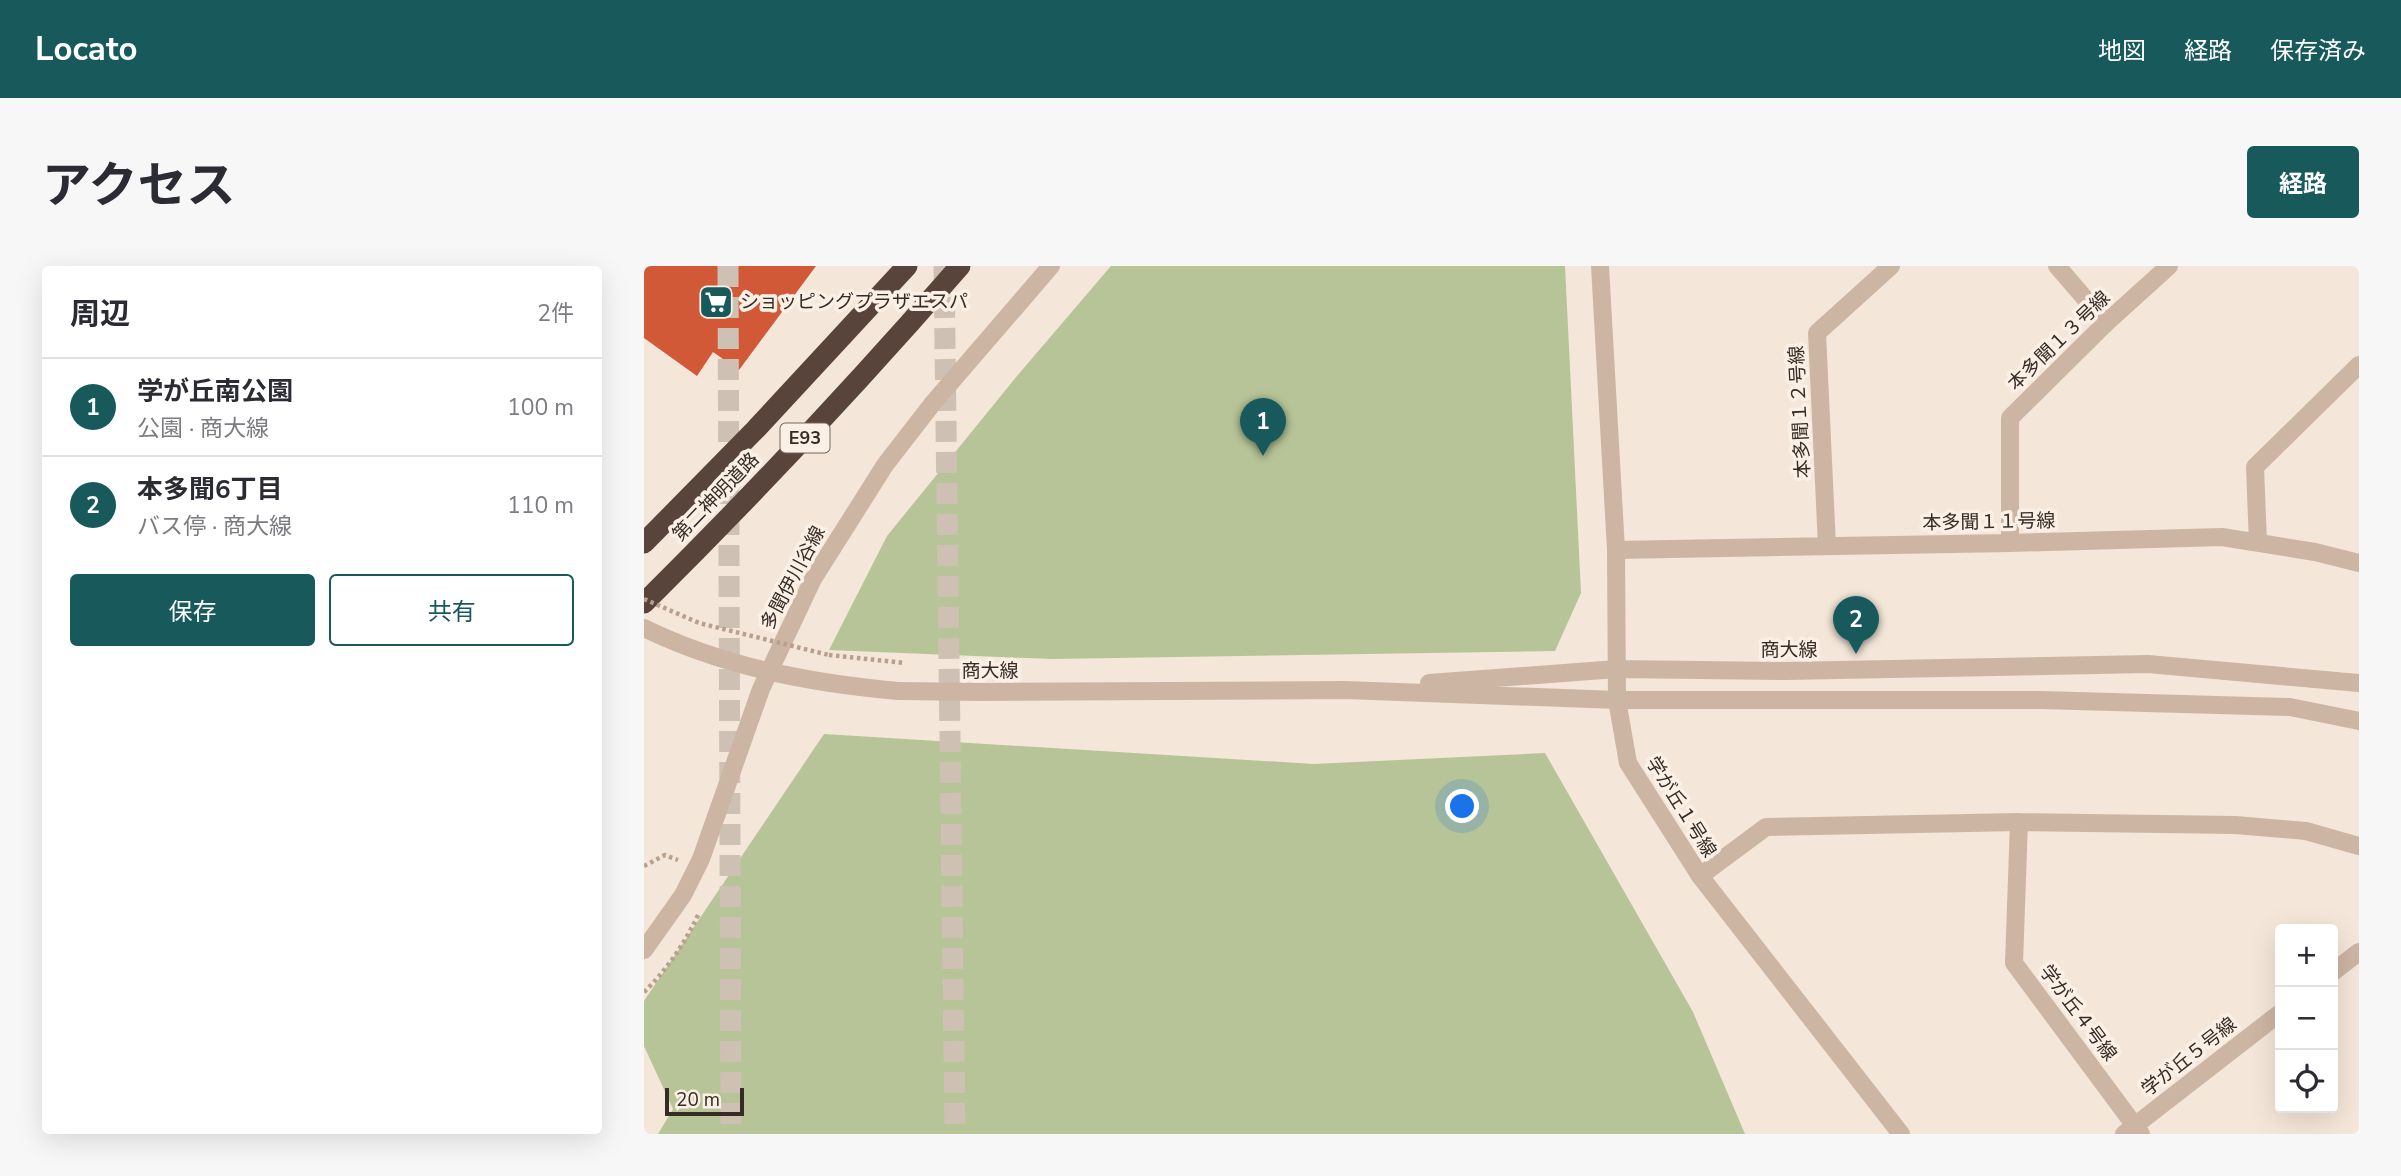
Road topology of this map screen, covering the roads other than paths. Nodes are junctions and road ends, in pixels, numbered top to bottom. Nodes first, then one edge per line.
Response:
1 (907, 266) edge
2 (960, 266) edge
3 (1051, 266) edge
4 (1891, 266) edge
5 (2056, 266) edge
6 (2169, 266) edge
7 (1603, 268) edge
8 (2106, 323) junction
9 (2359, 365) edge
10 (756, 429) junction
11 (644, 527) edge
12 (644, 543) edge
13 (2010, 543) junction
14 (2258, 543) junction
15 (1827, 546) junction
16 (1616, 550) junction
17 (2359, 563) edge
18 (644, 601) edge
19 (644, 628) edge
20 (1616, 669) junction
21 (2359, 683) edge
22 (1345, 690) junction
23 (1617, 700) junction
24 (2359, 721) edge
25 (2019, 822) junction
26 (2359, 846) edge
27 (1700, 876) junction
28 (644, 950) edge
29 (2359, 952) edge
30 (2338, 968) edge
31 (2275, 1017) edge
32 (2134, 1131) edge
33 (1901, 1134) edge

1 - 10 highway, 第二神明道路 / E93
2 - 18 highway, 第二神明道路 / E93
3 - 28 street, 多聞伊川谷線
4 - 15 street, 本多聞１２号線
5 - 8 street
6 - 8 street, 本多聞１３号線
7 - 16 street, 学が丘１号線
8 - 13 street, 本多聞１３号線
9 - 14 street
10 - 11 highway
10 - 12 highway, 第二神明道路 / E93
13 - 14 street, 本多聞１１号線
13 - 15 street, 本多聞１１号線
14 - 17 street, 本多聞１１号線
15 - 16 street, 本多聞１１号線
16 - 20 street, 学が丘１号線
19 - 22 street, 商大線, bridge
20 - 21 street, 商大線
20 - 22 street, 商大線
20 - 23 street, 学が丘１号線
22 - 23 street, 商大線
23 - 24 street, 商大線
23 - 27 street, 学が丘１号線
25 - 26 street
25 - 27 street
25 - 32 street, 学が丘４号線
27 - 33 street, 学が丘１号線
29 - 30 street
31 - 32 street, 学が丘５号線

